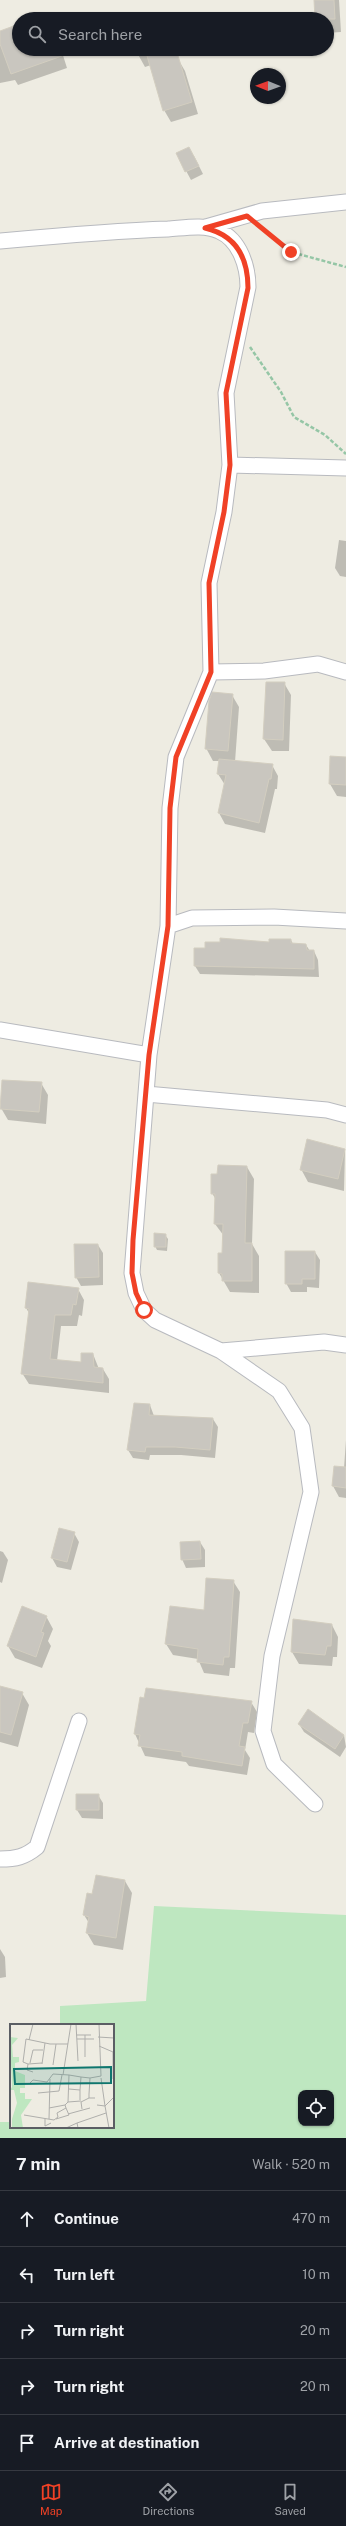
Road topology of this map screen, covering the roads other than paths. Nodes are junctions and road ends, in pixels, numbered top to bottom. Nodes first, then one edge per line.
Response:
1 (346, 202) edge
2 (205, 228) junction
3 (0, 241) edge
4 (230, 465) junction
5 (346, 468) edge
6 (211, 672) junction
7 (346, 672) edge
8 (346, 921) edge
9 (168, 926) junction
10 (0, 1030) edge
11 (149, 1055) junction
12 (146, 1094) junction
13 (346, 1115) edge
14 (346, 1345) edge
15 (221, 1351) junction
16 (79, 1721) dead end
17 (315, 1804) dead end
18 (0, 1859) edge

1 - 2 street
2 - 3 street
2 - 4 street
4 - 5 street
4 - 6 street
6 - 7 street
6 - 9 street
8 - 9 street
9 - 11 street
10 - 11 street
11 - 12 street
12 - 13 street
12 - 15 street
14 - 15 street
15 - 17 street
16 - 18 street

